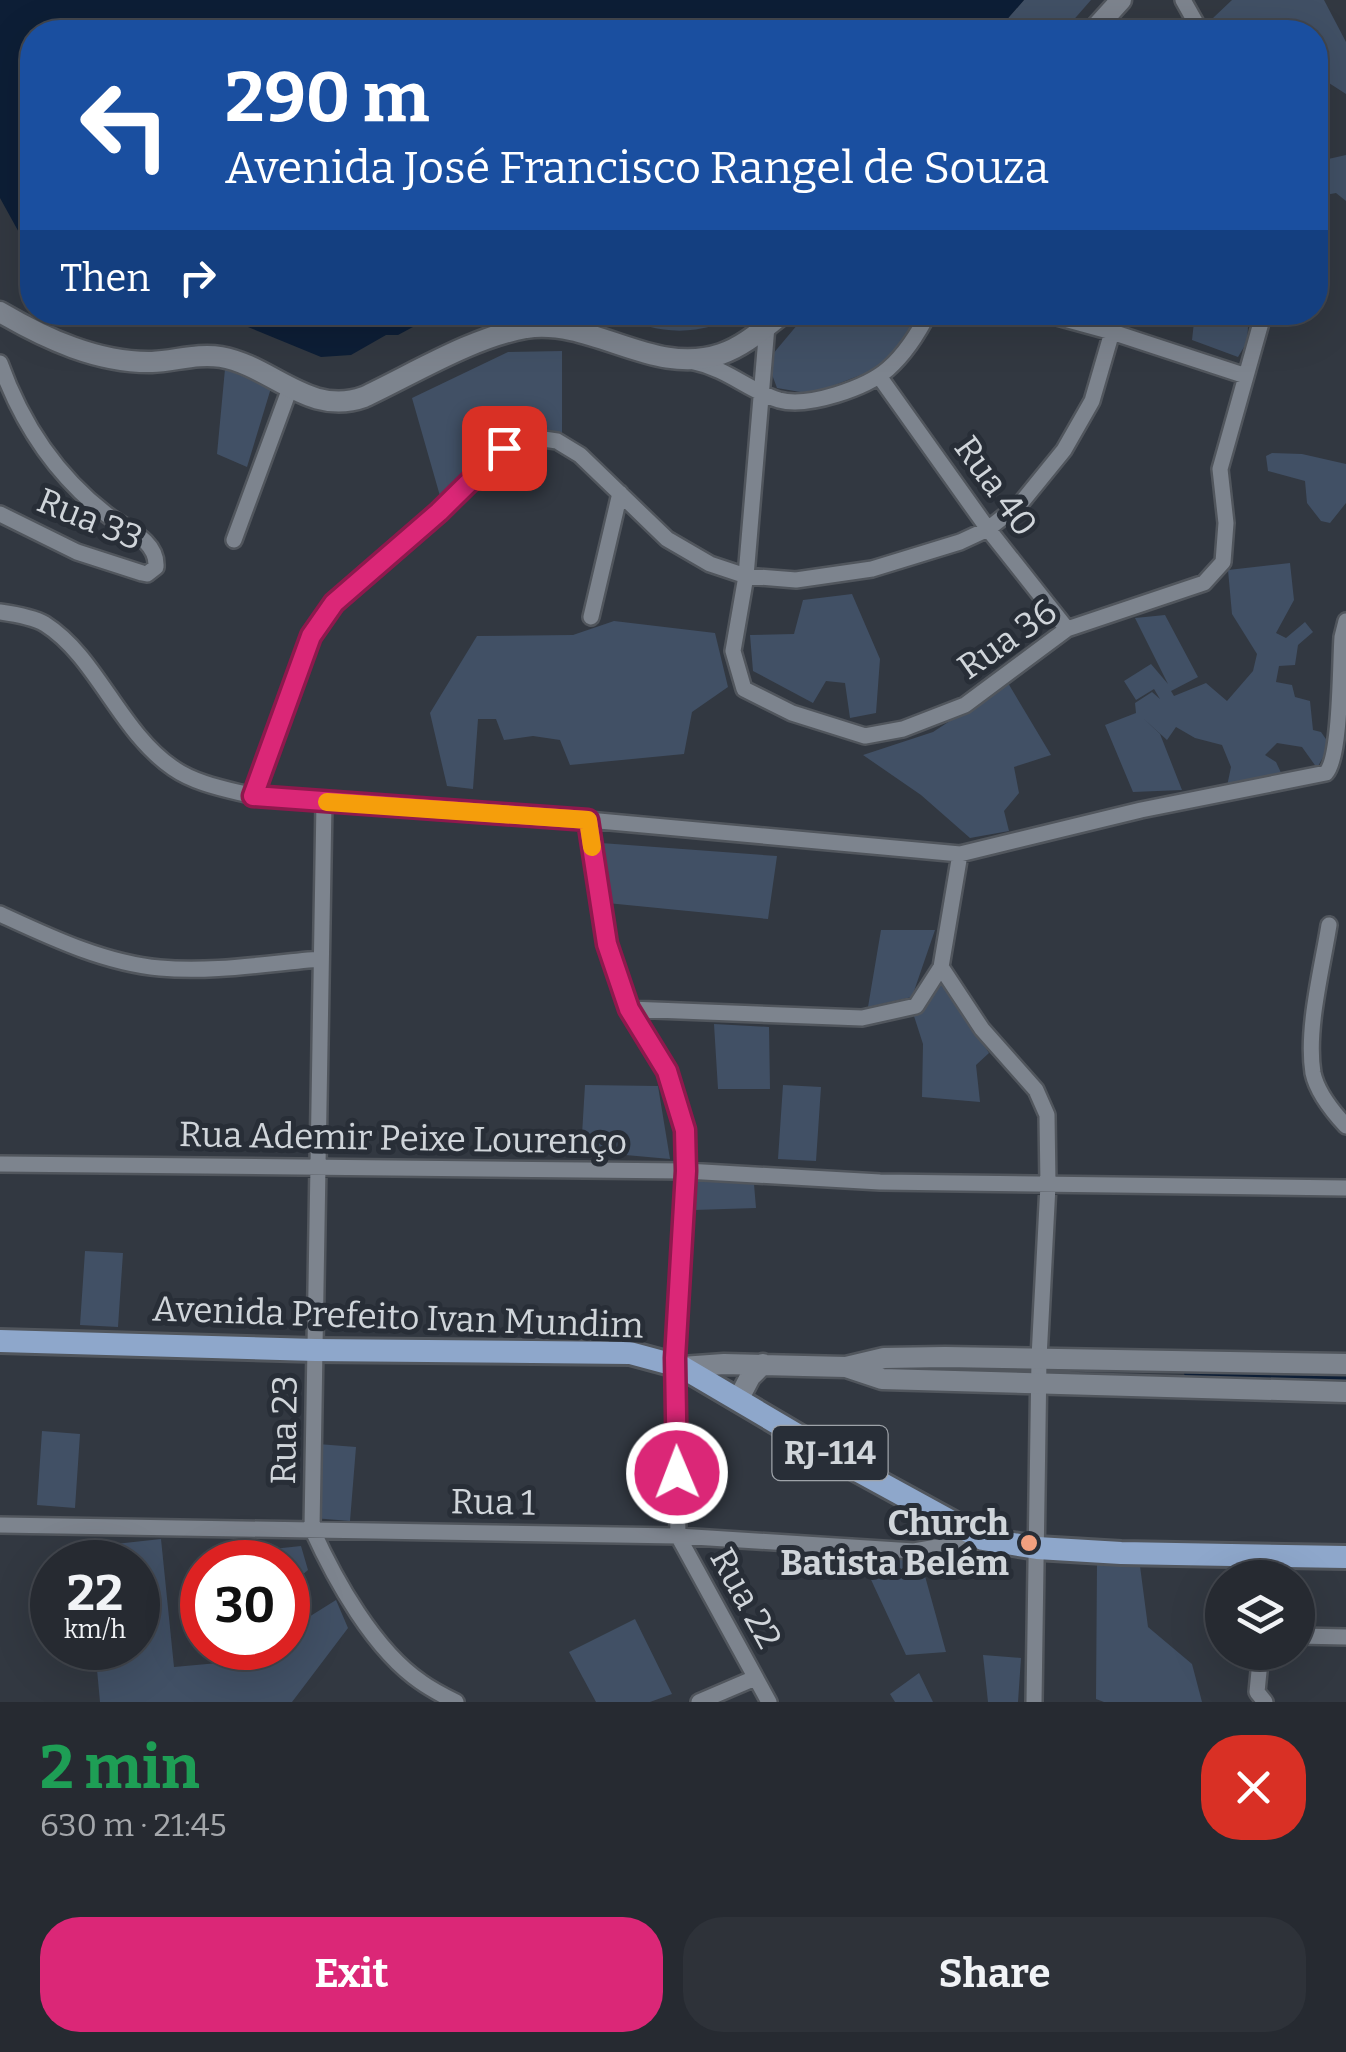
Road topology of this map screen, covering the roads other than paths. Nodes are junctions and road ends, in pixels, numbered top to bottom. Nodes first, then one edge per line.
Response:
1 (1122, 0) edge
2 (1103, 20) edge
3 (23, 325) edge
4 (921, 325) edge
5 (1086, 325) edge
6 (1112, 325) edge
7 (1260, 325) edge
8 (767, 326) joint
9 (1112, 332) junction
10 (685, 361) junction
11 (0, 363) edge
12 (879, 376) junction
13 (1246, 376) junction
14 (290, 388) junction
15 (760, 392) junction
16 (620, 492) junction
17 (0, 514) edge
18 (988, 529) junction
19 (234, 540) dead end
20 (746, 576) junction
21 (0, 612) edge
22 (591, 617) dead end
23 (1346, 621) edge
24 (1067, 628) junction
25 (253, 796) junction
26 (324, 802) junction
27 (588, 820) junction
28 (960, 854) junction
29 (0, 914) edge
30 (1329, 925) dead end
31 (322, 959) junction
32 (941, 967) junction
33 (629, 1009) junction
34 (1346, 1126) edge
35 (0, 1164) edge
36 (318, 1165) junction
37 (686, 1171) junction
38 (1048, 1185) junction
39 (1346, 1188) edge
40 (0, 1341) edge
41 (315, 1350) junction
42 (762, 1364) junction
43 (1346, 1364) edge
44 (679, 1365) junction
45 (1039, 1370) junction
46 (1346, 1392) edge
47 (738, 1400) junction
48 (0, 1524) edge
49 (312, 1529) junction
50 (678, 1536) junction
51 (983, 1539) junction
52 (1037, 1548) junction
53 (1346, 1557) edge
54 (1315, 1636) edge
55 (1346, 1637) edge
56 (1259, 1670) edge
57 (755, 1678) junction
58 (456, 1702) edge
59 (699, 1702) edge
60 (768, 1702) edge
61 (1034, 1702) edge
62 (1265, 1702) edge

1 - 2 street
3 - 14 street
4 - 12 street
5 - 9 street
6 - 9 street
7 - 13 street, Rua 36
8 - 10 street
8 - 15 street, Rua 36
9 - 13 street
9 - 18 street
10 - 14 street
10 - 15 street
11 - 17 street, Rua 33
12 - 15 street
12 - 18 street, Rua 40
13 - 24 street, Rua 36
14 - 19 street
15 - 20 street, Rua 36
16 - 20 street
16 - 22 street
16 - 25 street
18 - 20 street
18 - 24 street, Rua 40
20 - 24 street, Rua 36
21 - 25 street
23 - 28 street
25 - 26 street
26 - 27 street
26 - 31 street, Rua 23
27 - 28 street
27 - 33 street, Rua 22
28 - 32 street
29 - 31 street
30 - 34 street
31 - 36 street, Rua 23
32 - 33 street
32 - 38 street
33 - 37 street, Rua 22
35 - 36 street, Rua Ademir Peixe Lourenço
36 - 37 street, Rua Ademir Peixe Lourenço
36 - 41 street, Rua 23
37 - 38 street, Rua Ademir Peixe Lourenço
37 - 44 street, Rua 22
38 - 39 street, Rua Ademir Peixe Lourenço
38 - 45 street
40 - 41 main road, Avenida Prefeito Ivan Mundim / RJ-114
41 - 44 main road, Avenida Prefeito Ivan Mundim / RJ-114
41 - 49 street, Rua 23
42 - 44 street
42 - 45 street
42 - 47 street
43 - 45 street
44 - 47 main road, Avenida Prefeito Ivan Mundim / RJ-114
44 - 50 street, Rua 22
45 - 46 street
45 - 52 street
47 - 51 main road, Avenida Prefeito Ivan Mundim / RJ-114
48 - 49 street, Rua 1
49 - 50 street, Rua 1
49 - 58 street, Rua 23
50 - 51 street, Rua 1
50 - 57 street, Rua 22
51 - 52 main road, Avenida Prefeito Ivan Mundim / RJ-114
52 - 53 main road, Avenida Prefeito Ivan Mundim / RJ-114
52 - 61 street
54 - 55 street
56 - 62 street
57 - 59 street
57 - 60 street, Rua 22

